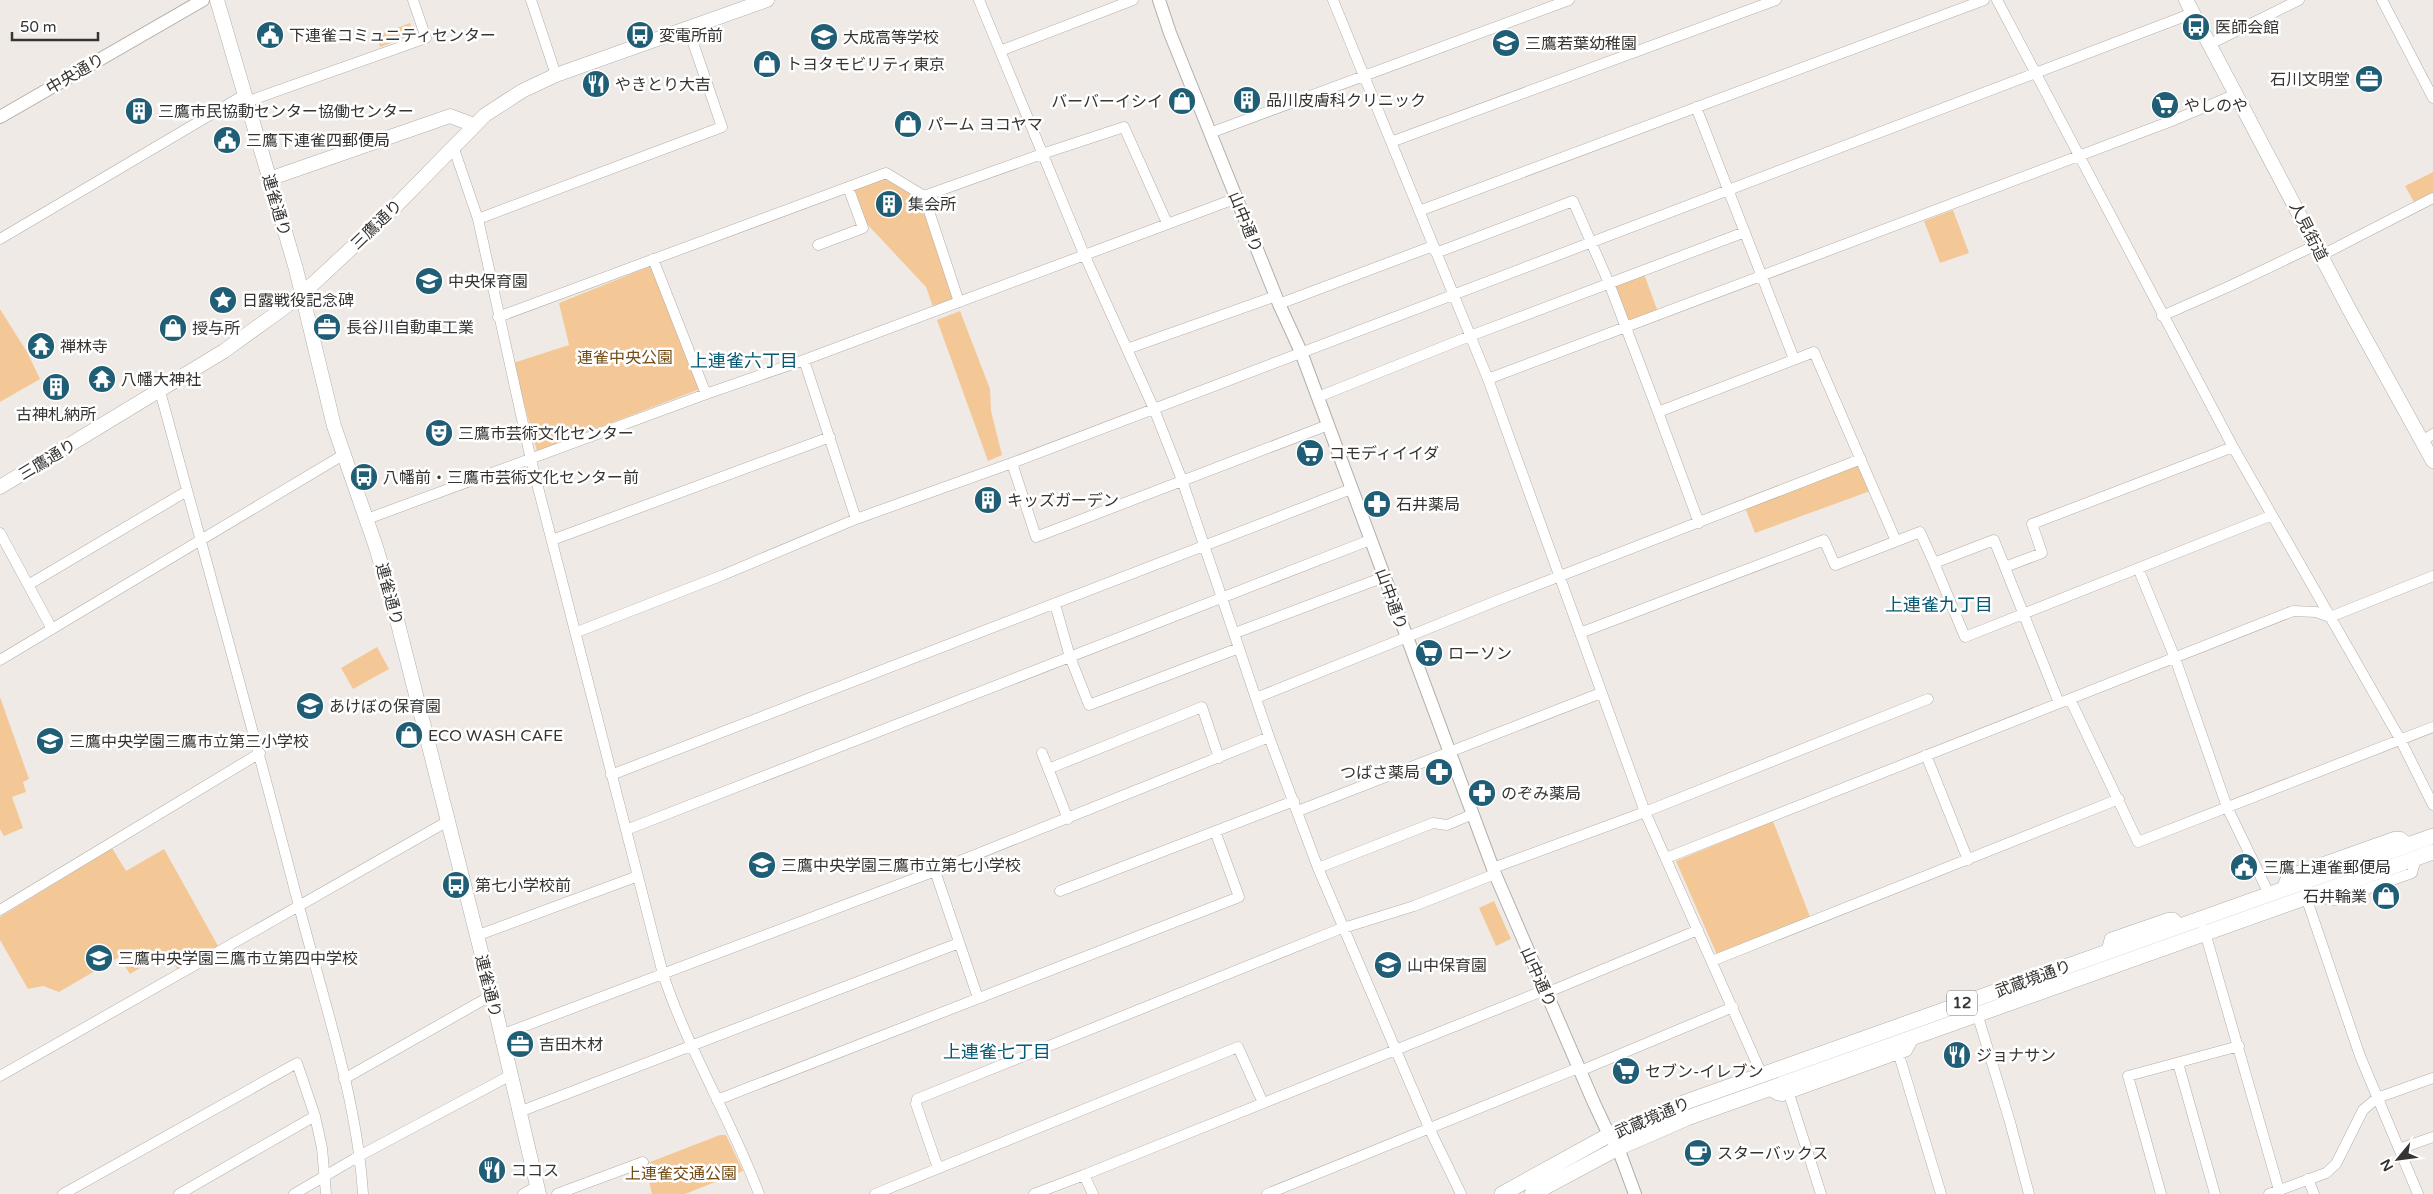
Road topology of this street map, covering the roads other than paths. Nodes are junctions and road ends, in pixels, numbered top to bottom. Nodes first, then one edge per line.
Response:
1 (203, 0) edge
2 (217, 0) edge
3 (413, 0) edge
4 (531, 0) edge
5 (767, 0) edge
6 (979, 0) edge
7 (1133, 0) edge
8 (1159, 0) edge
9 (1333, 0) edge
10 (1569, 0) edge
11 (1776, 0) edge
12 (1984, 0) edge
13 (1997, 0) edge
14 (2186, 0) edge
15 (2299, 0) edge
16 (2382, 0) edge
17 (2193, 13) junction
18 (688, 28) junction
19 (2210, 44) junction
20 (1000, 51) junction
21 (2033, 72) junction
22 (556, 75) junction
23 (1365, 76) junction
24 (2236, 94) junction
25 (245, 98) junction
26 (2433, 98) edge
27 (1696, 107) junction
28 (0, 117) edge
29 (474, 125) junction
30 (1210, 133) junction
31 (1391, 142) junction
32 (453, 146) junction
33 (1042, 154) junction
34 (2078, 155) junction
35 (269, 179) junction
36 (848, 186) junction
37 (1729, 189) junction
38 (924, 196) junction
39 (1237, 198) junction
40 (2433, 198) edge
41 (1419, 211) junction
42 (478, 220) junction
43 (1167, 223) junction
44 (1744, 232) junction
45 (0, 239) edge
46 (1590, 241) junction
47 (818, 245) dead end
48 (1434, 249) junction
49 (2319, 250) junction
50 (1084, 254) junction
51 (653, 259) junction
52 (1763, 275) junction
53 (1608, 283) junction
54 (301, 294) junction
55 (1454, 294) junction
56 (1277, 300) junction
57 (959, 302) junction
58 (2162, 316) junction
59 (498, 317) junction
60 (1626, 327) junction
61 (1470, 336) junction
62 (1127, 349) junction
63 (1301, 352) junction
64 (1794, 359) junction
65 (804, 360) junction
66 (1488, 379) junction
67 (160, 391) junction
68 (706, 394) junction
69 (1318, 397) junction
70 (1154, 409) junction
71 (1658, 412) junction
72 (1328, 425) junction
73 (830, 437) junction
74 (2427, 438) edge
75 (2233, 447) junction
76 (343, 455) junction
77 (1861, 459) junction
78 (531, 460) junction
79 (2433, 461) edge
80 (1012, 463) junction
81 (1182, 480) junction
82 (0, 487) edge
83 (1351, 489) junction
84 (187, 491) junction
85 (2270, 516) junction
86 (367, 519) junction
87 (856, 519) junction
88 (1699, 522) junction
89 (0, 533) edge
90 (202, 540) junction
91 (552, 540) junction
92 (1370, 540) junction
93 (1896, 542) junction
94 (1205, 546) junction
95 (4, 550) edge
96 (1934, 563) junction
97 (2005, 567) junction
98 (2138, 568) junction
99 (2433, 576) edge
100 (1384, 577) junction
101 (1559, 578) junction
102 (28, 585) junction
103 (2318, 594) junction
104 (1223, 597) junction
105 (1055, 604) junction
106 (2316, 612) junction
107 (2024, 614) junction
108 (2330, 617) junction
109 (52, 629) junction
110 (577, 632) junction
111 (1235, 633) junction
112 (1580, 633) junction
113 (1406, 638) junction
114 (1239, 648) junction
115 (1070, 657) junction
116 (2175, 658) junction
117 (0, 660) edge
118 (1601, 693) junction
119 (1256, 698) junction
120 (1928, 699) dead end
121 (2070, 699) junction
122 (2059, 703) junction
123 (2433, 727) edge
124 (1269, 738) junction
125 (2400, 739) junction
126 (260, 753) junction
127 (1042, 753) dead end
128 (1448, 753) junction
129 (1926, 755) junction
130 (1219, 758) junction
131 (1048, 769) junction
132 (611, 776) junction
133 (2119, 799) junction
134 (1294, 801) junction
135 (2433, 805) edge
136 (2227, 807) junction
137 (1298, 811) junction
138 (1645, 812) junction
139 (1472, 814) junction
140 (1068, 819) junction
141 (448, 821) junction
142 (626, 830) junction
143 (1215, 831) junction
144 (2433, 836) edge
145 (2433, 852) edge
146 (1666, 858) junction
147 (1968, 860) junction
148 (1318, 868) junction
149 (935, 871) junction
150 (1494, 871) junction
151 (638, 876) junction
152 (1060, 891) dead end
153 (2275, 892) junction
154 (2313, 895) junction
155 (299, 906) junction
156 (0, 910) edge
157 (2204, 926) junction
158 (1344, 930) junction
159 (1698, 930) junction
160 (476, 936) junction
161 (959, 943) junction
162 (1712, 961) junction
163 (663, 974) junction
164 (2017, 983) junction
165 (2055, 986) junction
166 (1545, 991) junction
167 (492, 995) junction
168 (978, 998) junction
169 (1972, 1000) junction
170 (1732, 1007) junction
171 (1977, 1014) junction
172 (501, 1035) junction
173 (1915, 1036) junction
174 (2239, 1046) junction
175 (691, 1047) junction
176 (1395, 1049) junction
177 (1899, 1055) junction
178 (2178, 1062) junction
179 (1579, 1069) junction
180 (511, 1075) junction
181 (0, 1076) edge
182 (2433, 1078) edge
183 (344, 1079) junction
184 (1764, 1082) junction
185 (1789, 1094) junction
186 (2377, 1098) junction
187 (717, 1100) junction
188 (1263, 1102) junction
189 (519, 1112) junction
190 (315, 1116) junction
191 (1430, 1130) junction
192 (1608, 1135) junction
193 (2433, 1137) edge
194 (1618, 1148) junction
195 (2399, 1149) junction
196 (360, 1155) junction
197 (644, 1162) dead end
198 (938, 1168) junction
199 (1084, 1175) junction
200 (324, 1177) junction
201 (2308, 1179) junction
202 (81, 1184) junction
203 (538, 1190) edge
204 (2279, 1190) junction
205 (1038, 1193) edge
206 (63, 1194) edge
207 (86, 1194) edge
208 (179, 1194) edge
209 (294, 1194) edge
210 (326, 1194) edge
211 (363, 1194) edge
212 (523, 1194) edge
213 (557, 1194) edge
214 (759, 1194) edge
215 (875, 1194) edge
216 (1092, 1194) edge
217 (1267, 1194) edge
218 (1461, 1194) edge
219 (1502, 1194) edge
220 (1532, 1194) edge
221 (1635, 1194) edge
222 (1821, 1194) edge
223 (1941, 1194) edge
224 (2029, 1194) edge
225 (2161, 1194) edge
226 (2215, 1194) edge
227 (2269, 1194) edge
228 (2314, 1194) edge
229 (2418, 1194) edge

1 - 28 street, 中央通り
2 - 25 main road, 連雀通り
3 - 25 street
4 - 22 street
5 - 18 main road, 三鷹通り
6 - 20 street
7 - 20 street
8 - 30 street, 山中通り
9 - 23 street
10 - 23 street
11 - 31 street
12 - 27 street
13 - 21 street
14 - 17 main road, 人見街道
15 - 19 street
16 - 26 street
17 - 19 main road, 人見街道
17 - 21 street
18 - 22 main road, 三鷹通り
18 - 42 street
19 - 24 main road, 人見街道
20 - 33 street
21 - 34 street
21 - 37 street
22 - 29 main road, 三鷹通り
23 - 30 street
23 - 31 street
24 - 34 street
24 - 49 main road, 人見街道
25 - 35 main road, 連雀通り
25 - 45 street
27 - 37 street
27 - 41 street
29 - 32 main road, 三鷹通り
29 - 35 main road
30 - 39 street, 山中通り
31 - 41 street
32 - 42 street
32 - 54 main road, 三鷹通り
33 - 38 street
33 - 43 street
33 - 50 street
34 - 52 street
34 - 58 street
35 - 54 main road, 連雀通り
36 - 38 street
36 - 47 street
36 - 51 street
37 - 44 street
37 - 46 street
38 - 57 street
39 - 43 street
39 - 56 street, 山中通り
40 - 49 street
41 - 48 street
42 - 59 street
43 - 50 street
44 - 52 street
44 - 53 street
46 - 48 street
46 - 53 street
46 - 55 street
48 - 55 street
48 - 56 street
49 - 58 street
49 - 74 main road, 人見街道
50 - 57 street
50 - 62 street
51 - 59 street
51 - 68 street
52 - 60 street
52 - 64 street
53 - 60 street
53 - 61 street
54 - 67 main road, 三鷹通り
54 - 76 main road, 連雀通り
55 - 61 street
55 - 63 street
56 - 62 street
56 - 63 street, 山中通り
57 - 65 street
58 - 75 street
59 - 78 street
60 - 66 street
60 - 71 street
61 - 66 street
61 - 69 street
62 - 70 street
63 - 69 street, 山中通り
63 - 70 street
64 - 71 street
64 - 77 street
65 - 68 street
65 - 73 street
66 - 101 street
67 - 82 main road, 三鷹通り
67 - 84 street
68 - 78 street
69 - 72 street, 山中通り
70 - 80 street
70 - 81 street
71 - 88 street
72 - 81 street
72 - 83 street, 山中通り
73 - 87 street
73 - 91 street
74 - 79 main road, 人見街道
75 - 85 street
75 - 97 street
76 - 86 main road, 連雀通り
76 - 90 street
77 - 88 street
77 - 93 street
78 - 86 street
78 - 91 street
80 - 81 street
80 - 87 street
81 - 94 street
83 - 92 street, 山中通り
83 - 94 street
84 - 90 street
84 - 102 street
85 - 98 street
85 - 103 street
86 - 141 main road, 連雀通り
87 - 110 street
88 - 101 street
89 - 95 street
90 - 109 street
90 - 126 street
91 - 110 street
92 - 100 street, 山中通り
92 - 104 street
93 - 96 street
93 - 112 street
94 - 104 street
94 - 105 street
95 - 102 street
96 - 97 street
96 - 107 street
97 - 107 street
98 - 107 street
98 - 116 street
99 - 108 street
100 - 111 street
100 - 113 street, 山中通り
101 - 112 street
101 - 113 street
102 - 109 street
103 - 106 street
103 - 108 street
104 - 111 street
104 - 115 street
105 - 115 street
105 - 132 street
106 - 108 street
106 - 116 street
107 - 122 street
108 - 125 street
109 - 117 street
110 - 132 street
111 - 114 street
112 - 118 street
113 - 119 street
113 - 128 street, 山中通り
114 - 115 street
114 - 119 street
115 - 142 street
116 - 121 street
116 - 136 street
118 - 128 street
118 - 138 street
119 - 124 street
120 - 138 street
121 - 122 street
121 - 133 street
122 - 129 street
123 - 125 street
124 - 130 street
124 - 134 street
125 - 135 street
125 - 136 street
126 - 155 street
126 - 156 street
127 - 131 street
128 - 137 street
128 - 139 street, 山中通り
129 - 146 street
129 - 147 street
130 - 131 street
130 - 140 street
131 - 140 street
132 - 142 street
133 - 136 street
133 - 147 street
134 - 137 street
134 - 143 street
136 - 153 street
137 - 148 street
138 - 146 street
138 - 150 street
139 - 148 street
139 - 150 street, 山中通り
140 - 149 street
141 - 155 street
141 - 160 main road, 連雀通り
142 - 151 street
143 - 152 street
143 - 168 street
144 - 153 main road, 武蔵境通り / 12
145 - 154 main road, 武蔵境通り / 12
146 - 159 street
147 - 162 street
148 - 158 street
149 - 161 street
149 - 163 street
150 - 158 street
150 - 166 street, 山中通り
151 - 160 street
151 - 163 street
153 - 157 main road, 武蔵境通り / 12
154 - 157 main road, 武蔵境通り / 12
154 - 186 street
155 - 181 street
155 - 183 street
157 - 164 main road, 武蔵境通り / 12
157 - 165 main road, 武蔵境通り / 12
157 - 174 street
158 - 176 street
158 - 198 street
159 - 162 street
159 - 166 street
160 - 167 main road, 連雀通り
161 - 168 street
161 - 175 street
162 - 170 street
163 - 172 street
163 - 175 street
164 - 165 main road
164 - 169 main road, 武蔵境通り / 12
165 - 171 main road, 武蔵境通り / 12
166 - 176 street
166 - 179 street, 山中通り
167 - 172 main road, 連雀通り
167 - 183 street
168 - 187 street
169 - 171 street
169 - 184 main road, 武蔵境通り / 12
170 - 179 street
170 - 184 street
171 - 173 main road, 武蔵境通り / 12
171 - 224 street
172 - 180 main road, 連雀通り
173 - 177 street
173 - 184 main road, 武蔵境通り / 12
174 - 178 street
174 - 204 street
175 - 187 street
175 - 189 street
176 - 188 street
176 - 191 street
177 - 185 street
177 - 223 street
178 - 225 street
178 - 226 street
179 - 191 street
179 - 192 street, 山中通り
180 - 189 main road, 連雀通り
180 - 196 street
182 - 186 street
183 - 196 street
184 - 185 street
184 - 192 main road, 武蔵境通り / 12
184 - 194 main road, 武蔵境通り / 12
185 - 222 street
186 - 195 street
186 - 201 street
187 - 214 street
188 - 198 street
188 - 199 street
189 - 203 main road, 連雀通り
190 - 200 street
190 - 202 street
190 - 208 street
191 - 217 street
191 - 218 street
192 - 194 street, 山中通り
192 - 219 main road, 武蔵境通り / 12
193 - 195 street
194 - 220 main road, 武蔵境通り / 12
194 - 221 street, 山中通り
195 - 229 street
196 - 200 street
196 - 211 street
197 - 213 street
198 - 215 street
199 - 205 street
199 - 216 street
200 - 209 street
200 - 210 street
201 - 204 street
201 - 228 street
202 - 206 street
202 - 207 street
203 - 212 street
204 - 227 street

